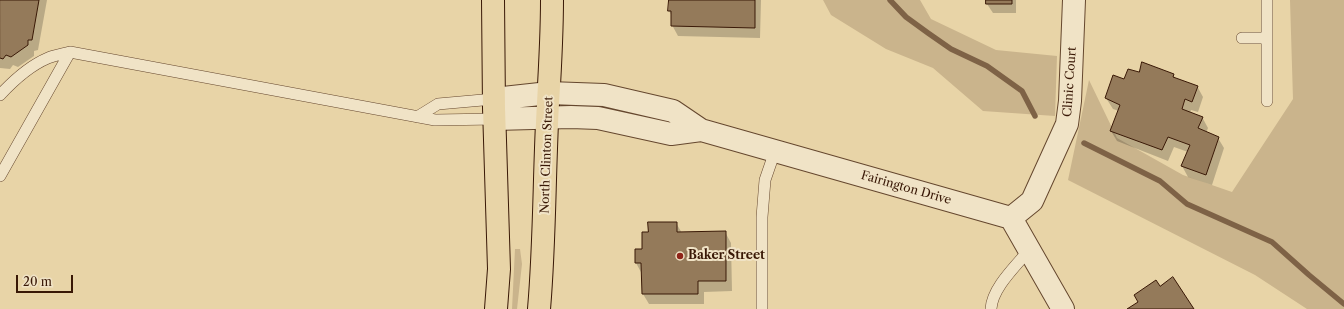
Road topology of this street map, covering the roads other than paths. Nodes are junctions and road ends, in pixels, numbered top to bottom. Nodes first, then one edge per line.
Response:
1 (494, 0) edge
2 (552, 0) edge
3 (1074, 0) edge
4 (1267, 0) edge
5 (1242, 38) dead end
6 (1267, 38) junction
7 (70, 52) junction
8 (549, 93) junction
9 (0, 95) edge
10 (1267, 101) dead end
11 (494, 109) junction
12 (417, 117) junction
13 (548, 117) junction
14 (701, 130) junction
15 (775, 151) junction
16 (0, 176) edge
17 (1011, 218) junction
18 (1029, 250) junction
19 (496, 309) edge
20 (539, 309) edge
21 (762, 309) edge
22 (991, 309) edge
23 (1063, 309) edge

1 - 11 main road
2 - 8 main road, North Clinton Street
3 - 17 street, Clinic Court
4 - 6 lane
5 - 6 lane
6 - 10 lane
7 - 9 lane
7 - 12 lane
7 - 16 lane
8 - 11 street, Fairington Drive
8 - 13 main road, North Clinton Street
8 - 14 street, Fairington Drive
11 - 12 lane
11 - 12 lane
11 - 13 street, Fairington Drive
11 - 19 main road
13 - 14 street, Fairington Drive
13 - 20 main road, North Clinton Street
14 - 15 street, Fairington Drive
15 - 17 street, Fairington Drive
15 - 21 lane
17 - 18 street
18 - 22 lane
18 - 23 street

